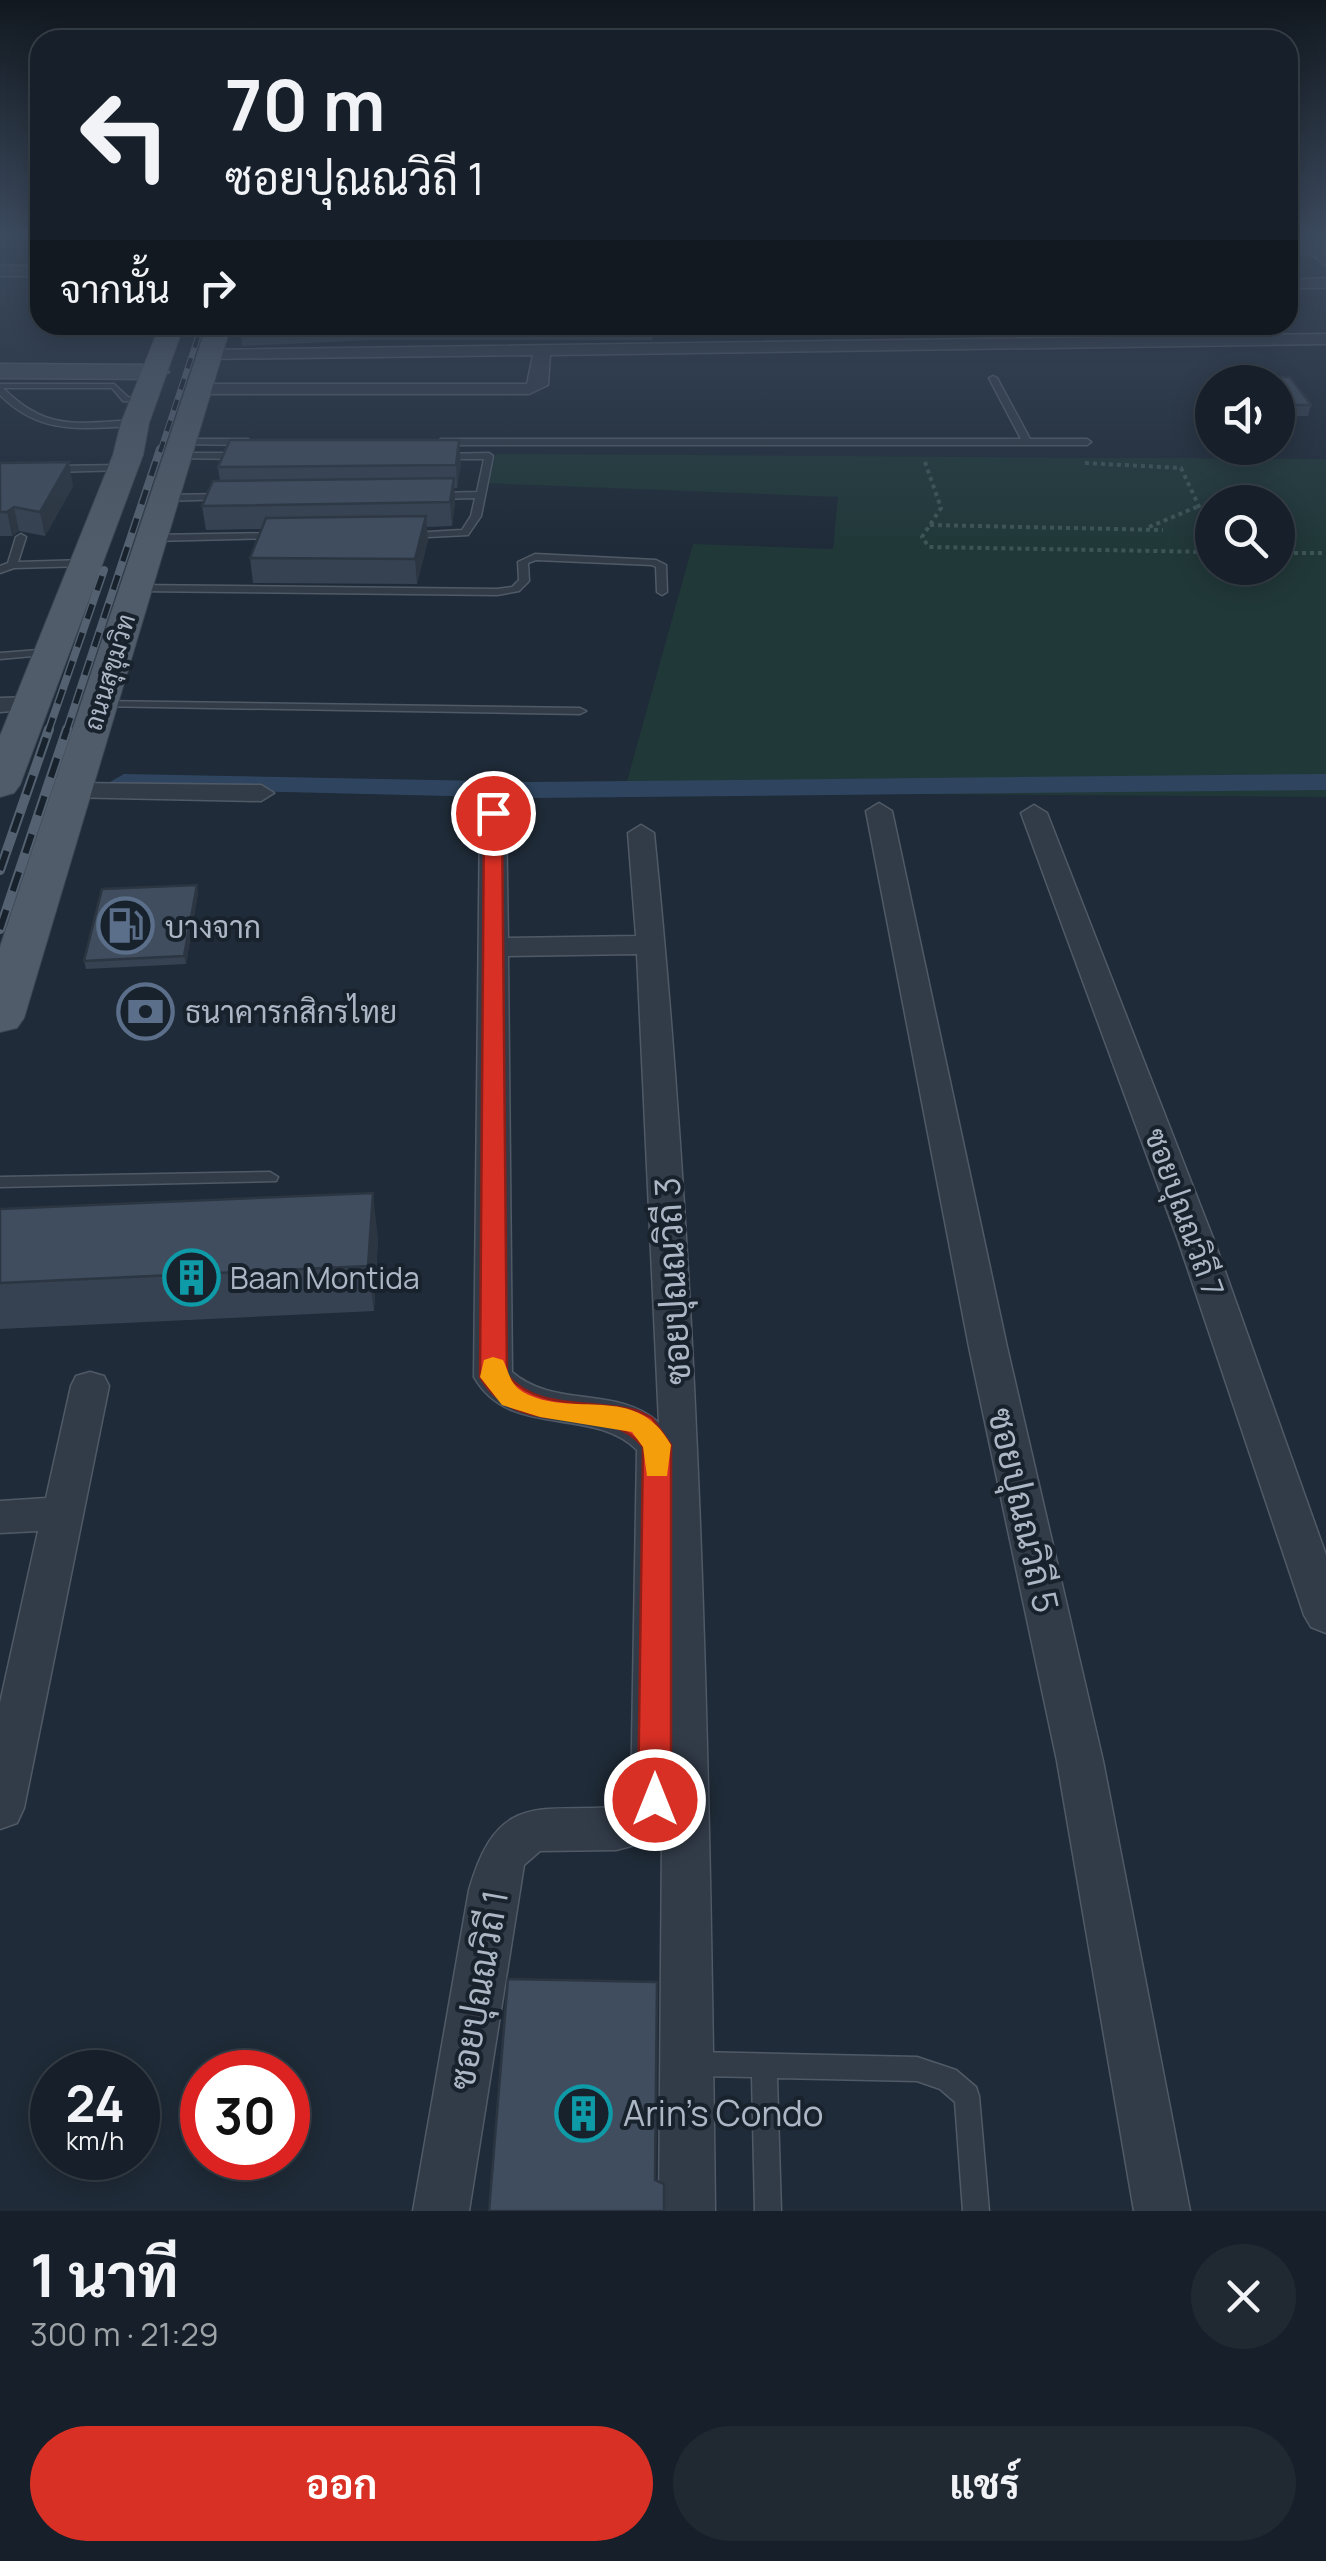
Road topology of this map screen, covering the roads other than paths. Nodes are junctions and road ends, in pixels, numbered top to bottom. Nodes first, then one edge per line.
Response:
1 (164, 340) edge
2 (215, 340) edge
3 (1249, 340) edge
4 (542, 351) junction
5 (203, 373) junction
6 (0, 374) edge
7 (993, 378) dead end
8 (0, 388) edge
9 (135, 398) junction
10 (260, 442) edge
11 (436, 442) edge
12 (1027, 442) junction
13 (1087, 442) dead end
14 (180, 449) junction
15 (256, 456) edge
16 (430, 456) edge
17 (123, 468) junction
18 (35, 469) edge
19 (421, 496) edge
20 (480, 496) junction
21 (243, 497) edge
22 (164, 498) junction
23 (288, 536) edge
24 (404, 536) edge
25 (21, 538) edge
26 (152, 538) junction
27 (86, 563) junction
28 (12, 565) junction
29 (0, 570) edge
30 (136, 588) junction
31 (662, 592) dead end
32 (51, 652) junction
33 (0, 656) edge
34 (99, 704) junction
35 (580, 711) dead end
36 (8, 742) edge
37 (72, 791) junction
38 (261, 794) dead end
39 (879, 811) dead end
40 (493, 813) dead end
41 (1034, 813) dead end
42 (641, 832) dead end
43 (652, 945) junction
44 (493, 948) junction
45 (0, 1018) edge
46 (270, 1177) dead end
47 (0, 1182) edge
48 (90, 1386) dead end
49 (63, 1513) junction
50 (0, 1517) edge
51 (1326, 1615) edge
52 (0, 1808) edge
53 (687, 2064) junction
54 (764, 2065) junction
55 (440, 2211) edge
56 (687, 2211) edge
57 (768, 2211) edge
58 (976, 2211) edge
59 (1162, 2211) edge

1 - 9 main road, ถนนสุขุมวิท
2 - 5 main road, ถนนสุขุมวิท
3 - 4 street
4 - 5 street
4 - 5 street
5 - 9 main road
5 - 14 main road, ถนนสุขุมวิท
6 - 9 street
7 - 12 lane
8 - 9 lane
8 - 9 lane
9 - 17 main road, ถนนสุขุมวิท
10 - 14 lane
11 - 12 lane
12 - 13 lane
14 - 15 lane
14 - 22 main road, ถนนสุขุมวิท
16 - 20 lane
17 - 18 lane
17 - 27 main road, ถนนสุขุมวิท
19 - 20 lane
20 - 24 lane
21 - 22 lane
22 - 26 main road, ถนนสุขุมวิท
23 - 26 lane
25 - 28 lane
26 - 30 main road, ถนนสุขุมวิท
27 - 28 lane
27 - 32 main road, ถนนสุขุมวิท
28 - 29 lane
30 - 31 lane
30 - 34 main road, ถนนสุขุมวิท
32 - 33 lane
32 - 36 main road, ถนนสุขุมวิท
34 - 35 lane
34 - 37 main road, ถนนสุขุมวิท
37 - 38 street
37 - 45 main road, ถนนสุขุมวิท
39 - 59 street, ซอยปุณณวิถี 5
40 - 44 street, ซอยปุณณวิถี 1
41 - 51 street, ซอยปุณณวิถี 7
42 - 43 street, ซอยปุณณวิถี 3
43 - 44 street
43 - 53 street, ซอยปุณณวิถี 3
44 - 55 street, ซอยปุณณวิถี 1
46 - 47 lane
48 - 49 street
49 - 50 street
49 - 52 street
53 - 54 lane
53 - 56 street, ซอยปุณณวิถี 3
54 - 57 lane
54 - 58 lane

